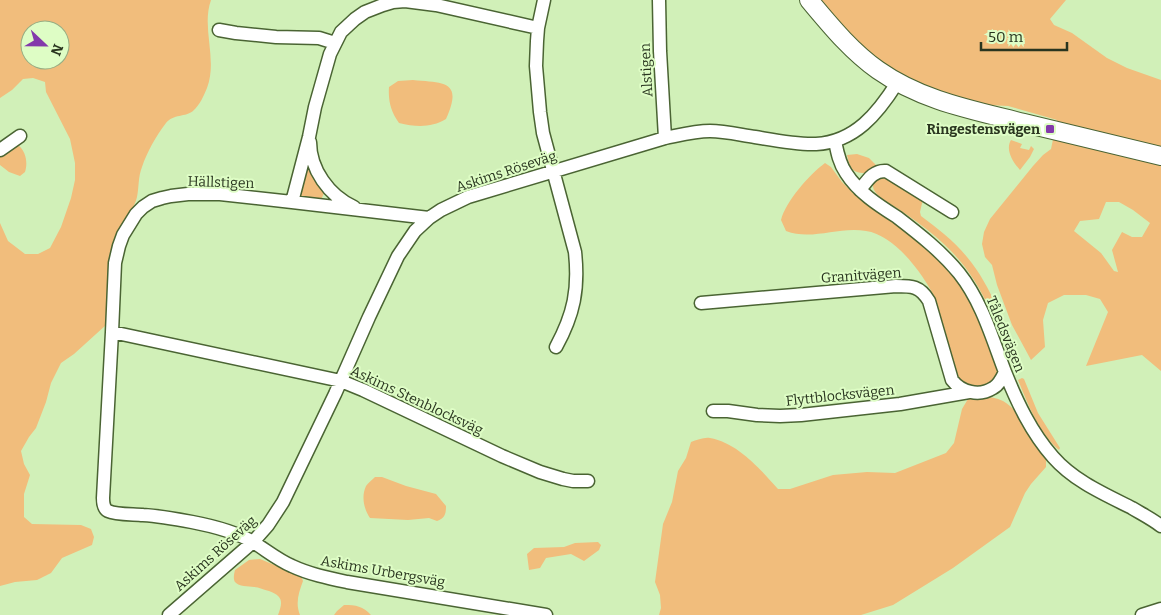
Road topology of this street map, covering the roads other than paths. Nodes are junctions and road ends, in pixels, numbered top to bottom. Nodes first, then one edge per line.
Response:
1 (544, 0) edge
2 (659, 0) edge
3 (809, 0) edge
4 (538, 28) junction
5 (219, 30) dead end
6 (335, 43) junction
7 (897, 83) junction
8 (20, 136) dead end
9 (310, 137) junction
10 (665, 138) junction
11 (835, 140) junction
12 (0, 150) edge
13 (1161, 156) edge
14 (553, 171) junction
15 (860, 190) junction
16 (292, 202) junction
17 (362, 210) junction
18 (952, 212) dead end
19 (429, 218) junction
20 (701, 303) dead end
21 (112, 332) junction
22 (556, 347) dead end
23 (1005, 372) junction
24 (341, 381) junction
25 (969, 392) junction
26 (712, 411) dead end
27 (588, 481) dead end
28 (106, 509) joint
29 (1161, 526) edge
30 (253, 542) junction
31 (1161, 608) edge
32 (169, 615) edge
33 (546, 615) edge
34 (1142, 615) edge

1 - 4 street
2 - 10 street, Alstigen
3 - 7 street
4 - 6 street
4 - 14 street
5 - 6 street
6 - 9 street
7 - 11 street, Askims Röseväg
7 - 13 street
8 - 12 street
9 - 16 street
9 - 17 street
10 - 11 street, Askims Röseväg
10 - 14 street, Askims Röseväg
11 - 15 street, Tåledsvägen
14 - 19 street, Askims Röseväg
14 - 22 street
15 - 18 street
15 - 23 street, Tåledsvägen
16 - 17 street, Hällstigen
16 - 21 street, Hällstigen
17 - 19 street, Hällstigen
19 - 24 street, Askims Röseväg
20 - 25 street, Granitvägen
21 - 24 street, Askims Stenblocksväg
21 - 28 street, Hällstigen
23 - 25 street
23 - 29 street, Tåledsvägen
24 - 27 street, Askims Stenblocksväg
24 - 30 street, Askims Röseväg
25 - 26 street, Flyttblocksvägen
28 - 30 street, Askims Urbergsväg
30 - 32 street, Askims Röseväg
30 - 33 street, Askims Urbergsväg
31 - 34 street

